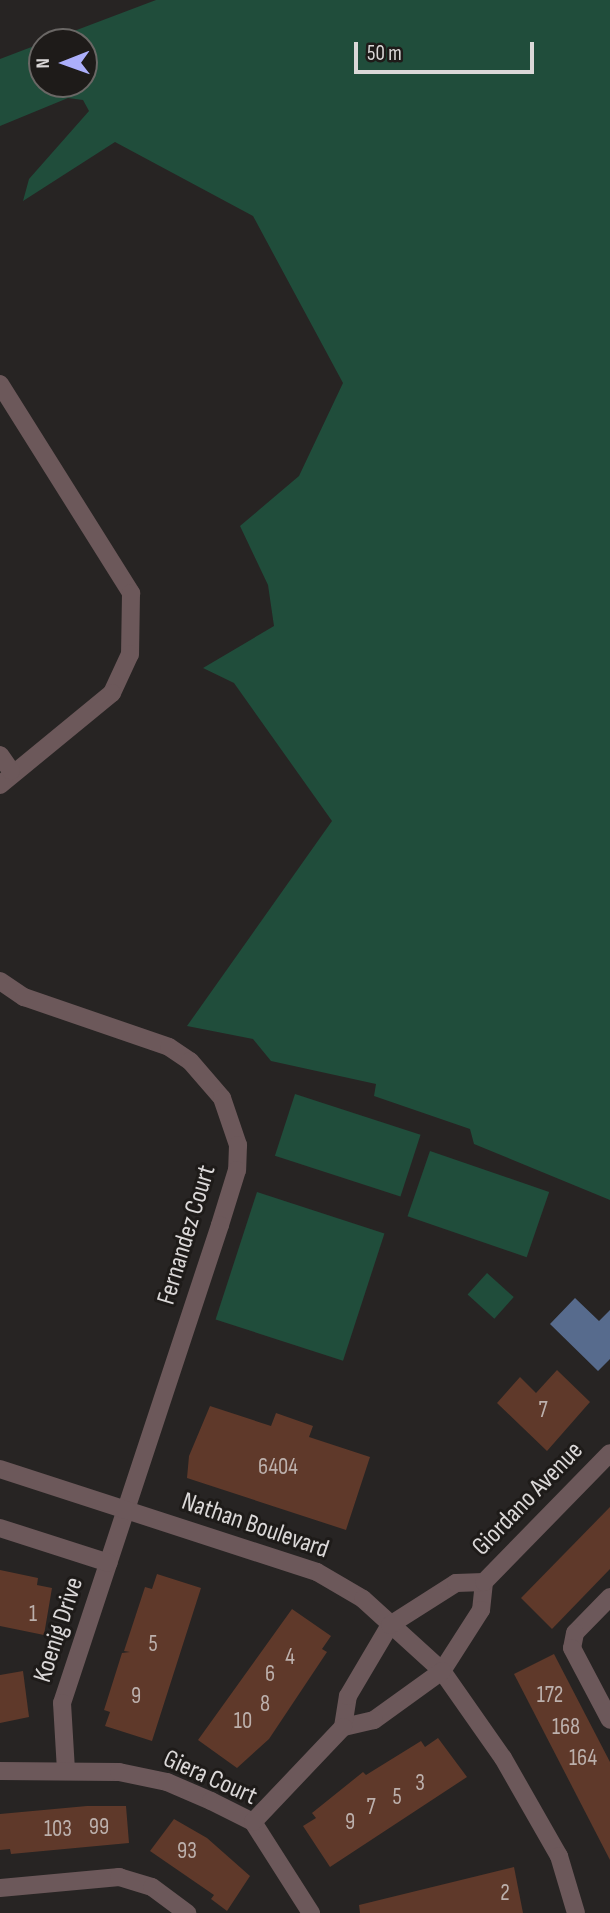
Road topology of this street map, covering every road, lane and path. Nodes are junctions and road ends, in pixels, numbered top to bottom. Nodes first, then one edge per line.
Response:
1 (2, 393) edge
2 (0, 755) edge
3 (6, 778) edge
4 (0, 981) edge
5 (610, 1453) edge
6 (0, 1469) edge
7 (127, 1511) junction
8 (0, 1528) edge
9 (109, 1563) junction
10 (484, 1582) junction
11 (610, 1597) edge
12 (390, 1625) junction
13 (442, 1671) junction
14 (610, 1720) edge
15 (343, 1727) junction
16 (66, 1770) junction
17 (0, 1771) edge
18 (253, 1822) junction
19 (0, 1888) edge
20 (187, 1913) edge
21 (311, 1913) edge
22 (576, 1913) edge

1 - 3 street
2 - 3 street
4 - 7 street, Fernandez Court
5 - 10 street, Giordano Avenue
6 - 7 street, Nathan Boulevard
7 - 9 street, Koenig Drive
7 - 12 street, Nathan Boulevard
8 - 9 street
9 - 16 street, Koenig Drive
10 - 12 street, Giordano Avenue
10 - 13 street, Giordano Avenue
11 - 14 street
12 - 13 street, Nathan Boulevard
12 - 15 street
13 - 15 street
13 - 22 street, Nathan Boulevard
15 - 18 street
16 - 17 street, Giera Court
16 - 18 street, Giera Court
18 - 21 street, Giera Court
19 - 20 street

